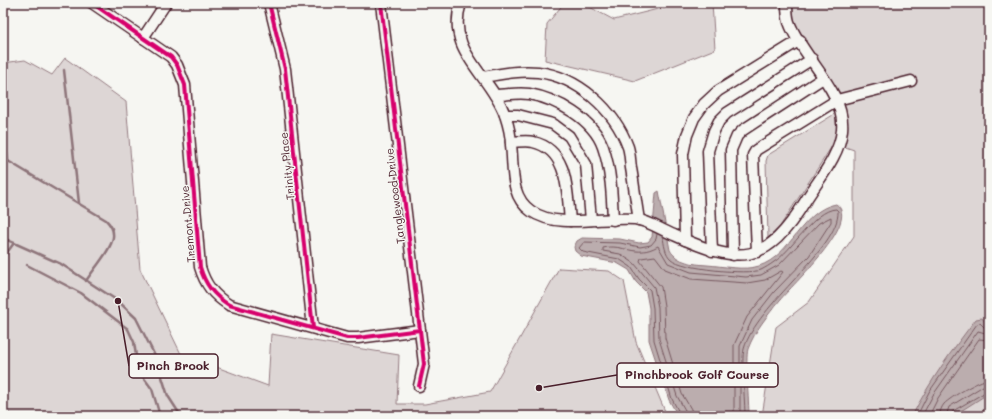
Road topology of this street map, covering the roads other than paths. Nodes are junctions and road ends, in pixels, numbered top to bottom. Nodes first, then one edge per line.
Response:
1 (92, 3) edge
2 (166, 3) edge
3 (269, 3) edge
4 (381, 3) edge
5 (461, 3) edge
6 (787, 3) edge
7 (143, 38) junction
8 (800, 40) junction
9 (812, 59) junction
10 (483, 77) junction
11 (823, 78) junction
12 (910, 81) dead end
13 (495, 95) junction
14 (836, 100) junction
15 (505, 115) junction
16 (511, 142) junction
17 (591, 220) junction
18 (613, 220) junction
19 (570, 221) junction
20 (643, 221) junction
21 (685, 240) junction
22 (712, 252) junction
23 (757, 252) junction
24 (734, 255) junction
25 (313, 328) junction
26 (420, 330) junction
27 (419, 386) dead end

1 - 7 street, Tremont Drive
2 - 7 street
3 - 25 street, Trinity Place
4 - 26 street, Tanglewood Drive
5 - 10 street
6 - 8 street
7 - 25 street, Tremont Drive
8 - 9 street
8 - 21 street
9 - 11 street
9 - 22 street
10 - 13 street
10 - 20 street
11 - 14 street
11 - 24 street
12 - 14 street
13 - 15 street
13 - 18 street
14 - 23 street
14 - 23 street
15 - 16 street
15 - 17 street
16 - 19 street
16 - 19 street
17 - 18 street
17 - 19 street
18 - 20 street
20 - 21 street
21 - 22 street
22 - 24 street
23 - 24 street
25 - 26 street, Tremont Drive
26 - 27 street, Tanglewood Drive

